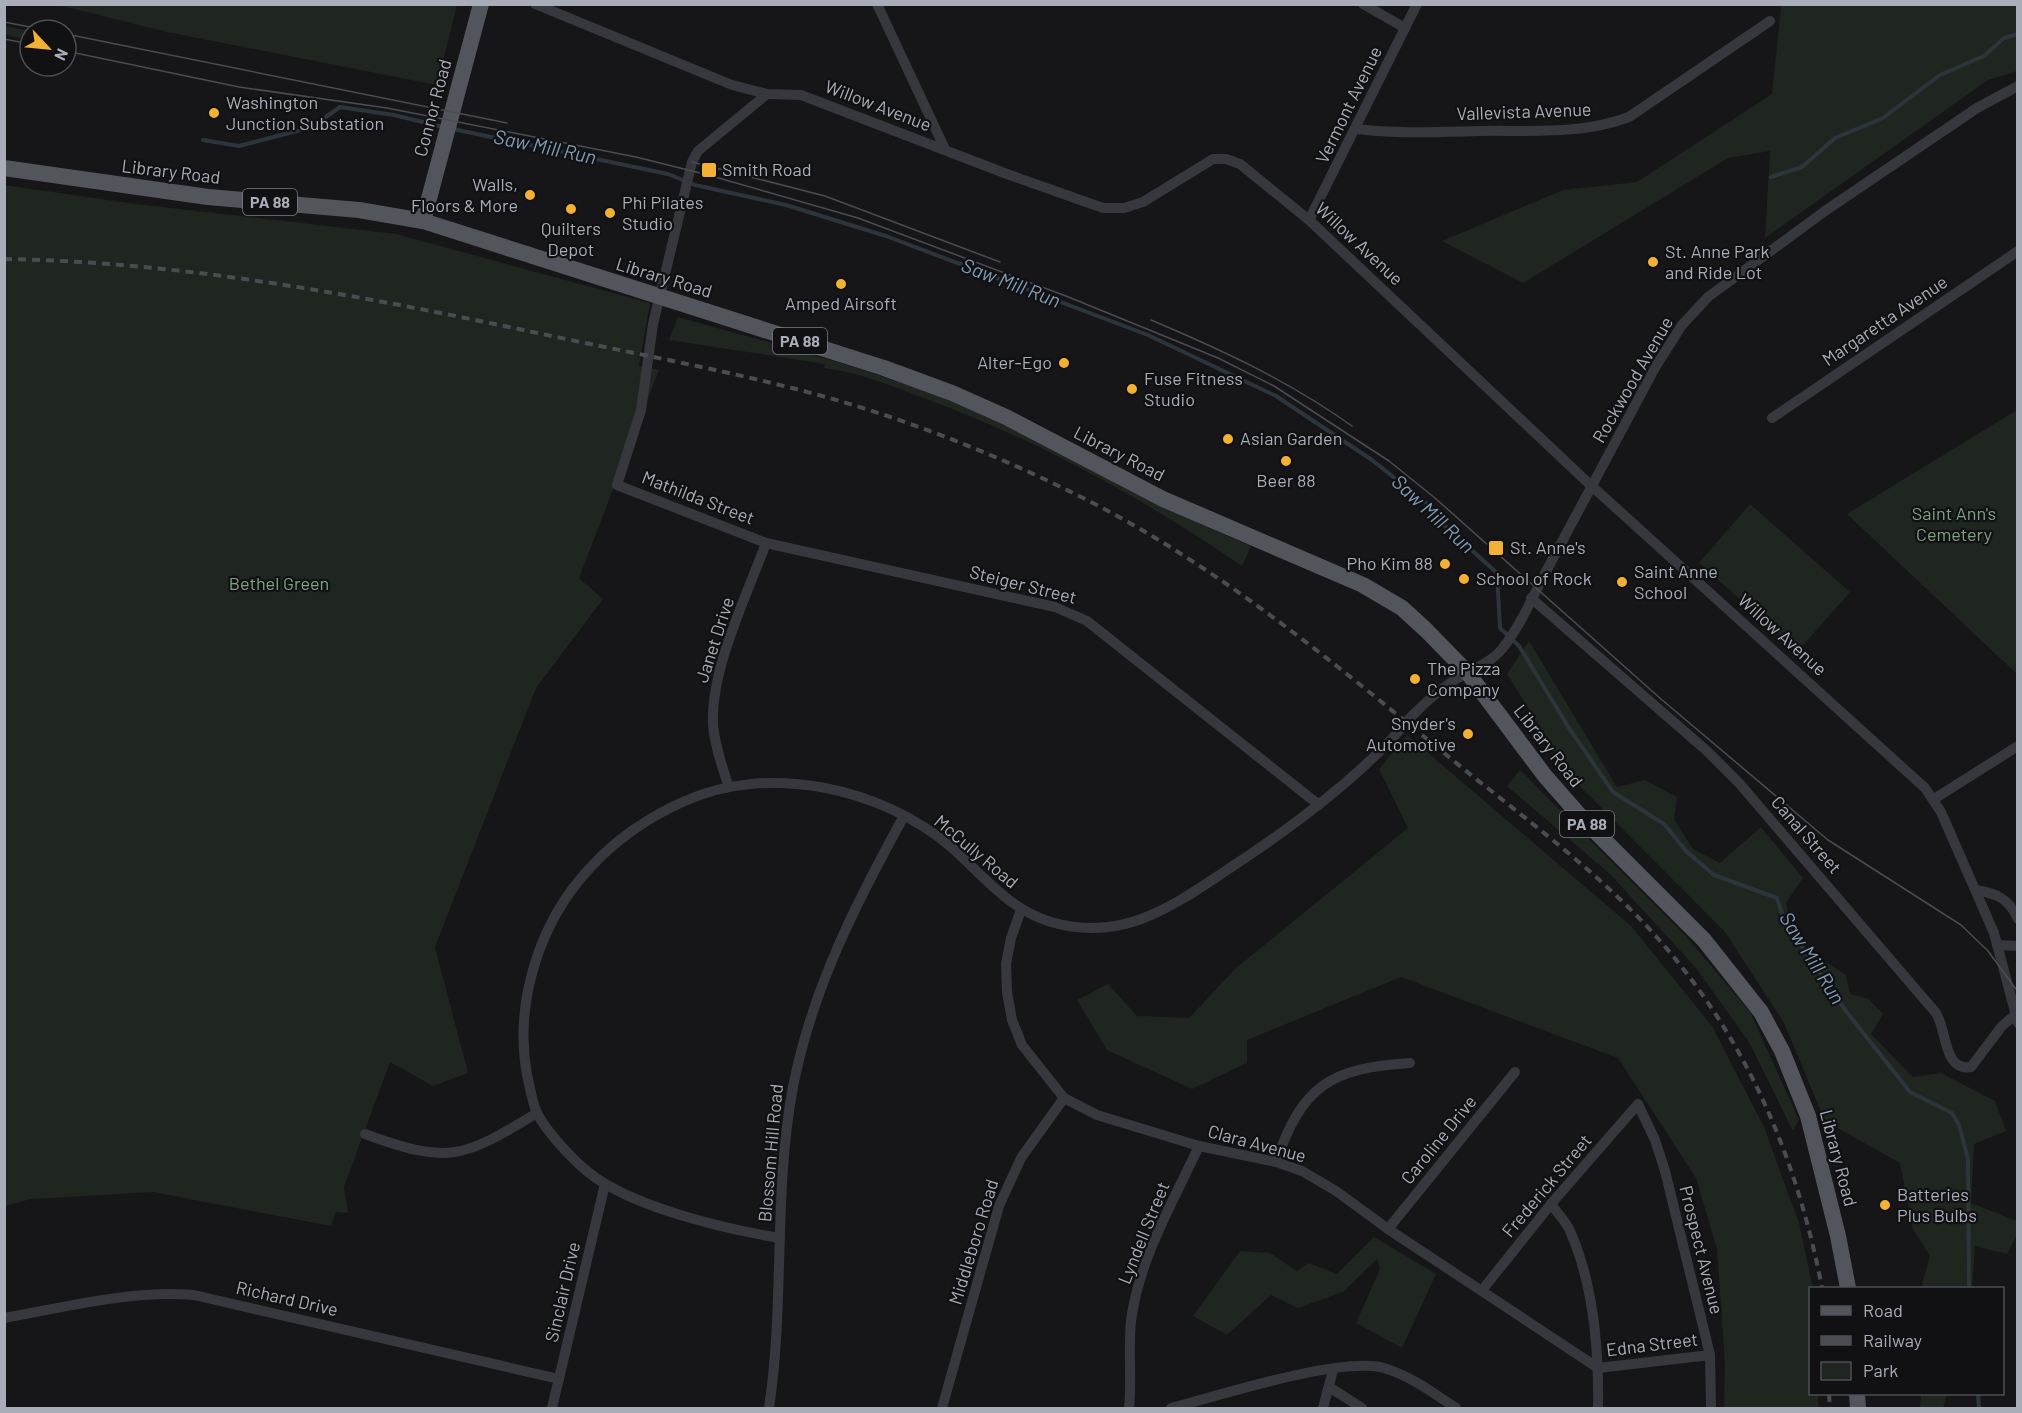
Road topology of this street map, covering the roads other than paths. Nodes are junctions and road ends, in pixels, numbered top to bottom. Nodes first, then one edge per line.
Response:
1 (481, 4) edge
2 (535, 4) edge
3 (877, 4) edge
4 (1363, 4) edge
5 (1418, 4) edge
6 (1770, 21) dead end
7 (1405, 28) junction
8 (2018, 86) edge
9 (766, 94) junction
10 (1356, 129) junction
11 (945, 149) junction
12 (4, 168) edge
13 (1309, 220) junction
14 (423, 221) junction
15 (2018, 251) edge
16 (661, 297) junction
17 (1772, 418) dead end
18 (1593, 486) junction
19 (766, 543) junction
20 (1531, 598) junction
21 (1467, 672) junction
22 (2018, 746) edge
23 (728, 785) junction
24 (1934, 799) junction
25 (1319, 805) junction
26 (904, 816) junction
27 (1976, 890) junction
28 (1021, 910) junction
29 (2018, 919) edge
30 (1997, 945) junction
31 (2018, 946) edge
32 (2016, 1019) edge
33 (1410, 1063) dead end
34 (1515, 1072) dead end
35 (1064, 1098) junction
36 (1638, 1104) joint
37 (537, 1113) junction
38 (365, 1134) dead end
39 (1199, 1146) junction
40 (1276, 1162) junction
41 (605, 1184) junction
42 (1551, 1204) junction
43 (1388, 1229) junction
44 (780, 1238) junction
45 (1848, 1287) edge
46 (1483, 1289) junction
47 (4, 1318) edge
48 (1710, 1354) junction
49 (1598, 1368) junction
50 (1334, 1370) junction
51 (559, 1379) junction
52 (1329, 1387) junction
53 (552, 1408) edge
54 (769, 1408) edge
55 (942, 1408) edge
56 (1129, 1408) edge
57 (1171, 1408) edge
58 (1323, 1408) edge
59 (1362, 1408) edge
60 (1456, 1408) edge
61 (1598, 1408) edge
62 (1711, 1408) edge

1 - 14 main road, Connor Road
2 - 9 street, Willow Avenue
3 - 11 street
4 - 7 street
5 - 7 street, Vermont Avenue
6 - 10 street, Vallevista Avenue
7 - 10 street, Vermont Avenue
8 - 18 street, Rockwood Avenue
9 - 11 street, Willow Avenue
9 - 16 street
10 - 13 street, Vermont Avenue
11 - 13 street, Willow Avenue
12 - 14 main road, Library Road / PA 88
13 - 18 street, Willow Avenue
14 - 16 main road, Library Road / PA 88
15 - 17 street, Margaretta Avenue
16 - 19 street, Mathilda Street
16 - 21 main road, Library Road / PA 88
18 - 20 street, Rockwood Avenue
18 - 24 street, Willow Avenue
19 - 23 street, Janet Drive
19 - 25 street, Steiger Street
20 - 21 street, Rockwood Avenue
20 - 32 street, Canal Street
21 - 25 street, McCully Road
21 - 45 main road, Library Road / PA 88
22 - 24 street
23 - 26 street, McCully Road
23 - 37 street, McCully Road
24 - 27 street, Willow Avenue
25 - 28 street, McCully Road
26 - 28 street, McCully Road
26 - 44 street, Blossom Hill Road
27 - 29 street
27 - 30 street, Willow Avenue
28 - 35 street, Clara Avenue
30 - 31 street
30 - 32 street, Willow Avenue
33 - 40 street
34 - 43 street, Caroline Drive
35 - 39 street, Clara Avenue
35 - 55 street, Middleboro Road
36 - 42 street, Frederick Street
36 - 48 street, Prospect Avenue
37 - 38 street
37 - 41 street, McCully Road
39 - 40 street, Clara Avenue
39 - 56 street, Lyndell Street
40 - 43 street, Clara Avenue
41 - 44 street, McCully Road
41 - 51 street, Sinclair Drive
42 - 46 street, Frederick Street
42 - 49 street
43 - 46 street, Clara Avenue
44 - 54 street, Blossom Hill Road
46 - 49 street, Clara Avenue
47 - 51 street, Richard Drive
48 - 49 street, Edna Street
48 - 62 street, Prospect Avenue
49 - 61 street
50 - 52 street
50 - 57 street
50 - 60 street
51 - 53 street, Sinclair Drive
52 - 58 street
52 - 59 street

